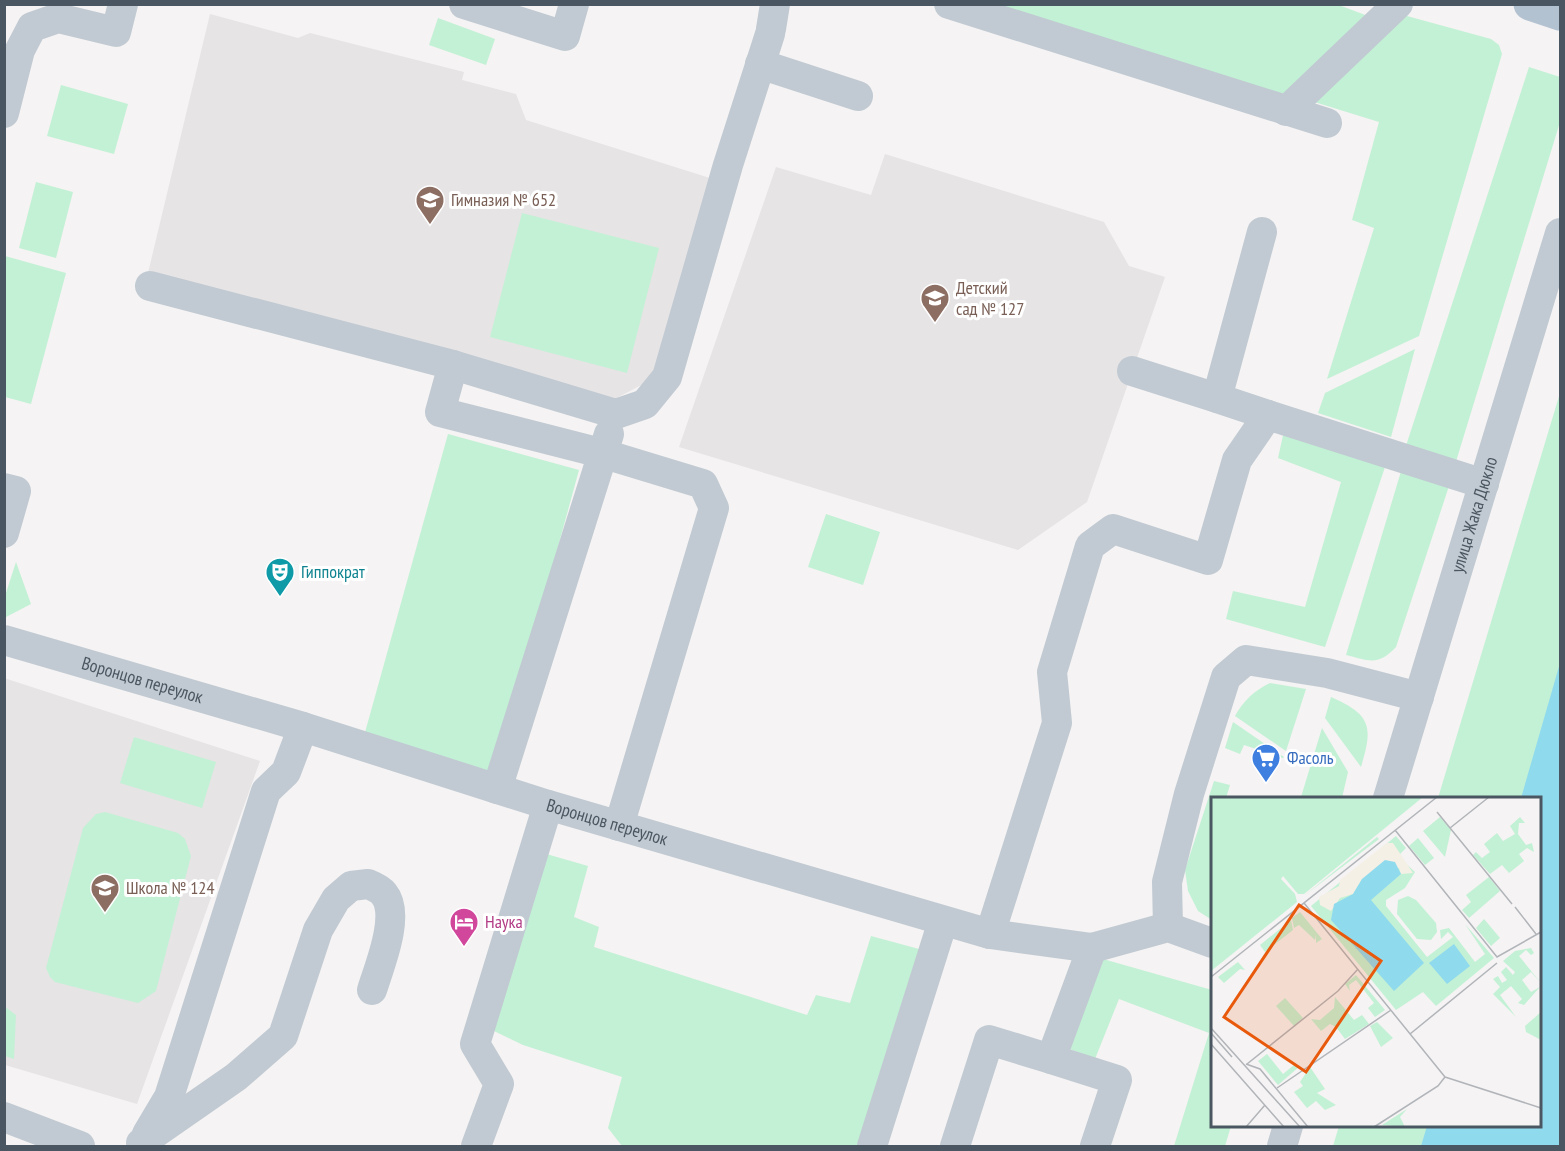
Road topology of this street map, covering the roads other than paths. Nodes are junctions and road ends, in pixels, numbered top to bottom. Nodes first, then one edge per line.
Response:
1 (464, 4) edge
2 (574, 4) edge
3 (949, 4) edge
4 (1398, 4) edge
5 (1530, 4) edge
6 (1560, 14) edge
7 (772, 22) edge
8 (117, 29) edge
9 (760, 64) junction
10 (858, 96) dead end
11 (1286, 111) junction
12 (4, 113) edge
13 (1327, 123) dead end
14 (1262, 232) dead end
15 (1560, 233) edge
16 (150, 286) dead end
17 (453, 365) junction
18 (1132, 372) dead end
19 (1217, 398) junction
20 (616, 414) junction
21 (1268, 415) junction
22 (601, 453) junction
23 (1484, 484) junction
24 (4, 488) edge
25 (4, 533) edge
26 (4, 640) edge
27 (1419, 697) junction
28 (303, 727) junction
29 (497, 789) junction
30 (1388, 797) edge
31 (548, 805) junction
32 (619, 826) junction
33 (942, 921) junction
34 (1168, 927) junction
35 (990, 934) junction
36 (1211, 943) edge
37 (1092, 948) junction
38 (372, 990) dead end
39 (1051, 1059) junction
40 (4, 1117) edge
41 (1287, 1127) edge
42 (140, 1145) edge
43 (80, 1146) edge
44 (476, 1146) edge
45 (873, 1146) edge
46 (955, 1146) edge
47 (1095, 1146) edge
48 (1282, 1146) edge

1 - 2 street
3 - 11 street
4 - 11 street
5 - 6 main road
7 - 9 street
8 - 12 street
9 - 10 street
9 - 20 street
11 - 13 street
14 - 19 street
15 - 23 street, улица Жака Дюкло
16 - 17 street
17 - 20 street
17 - 22 street
18 - 19 street
19 - 21 street
20 - 22 street
21 - 23 street
21 - 35 street
22 - 29 street
22 - 32 street
23 - 27 street, улица Жака Дюкло
24 - 25 street
26 - 28 street, Воронцов переулок
27 - 30 street, улица Жака Дюкло
27 - 34 street
28 - 29 street, Воронцов переулок
28 - 42 street
29 - 31 street, Воронцов переулок
31 - 32 street, Воронцов переулок
31 - 44 street
32 - 33 street, Воронцов переулок
33 - 35 street, Воронцов переулок
33 - 45 street
34 - 36 street
34 - 37 street, Воронцов переулок
35 - 37 street, Воронцов переулок
37 - 39 street
38 - 42 street
39 - 46 street
39 - 47 street
40 - 43 street
41 - 48 street

